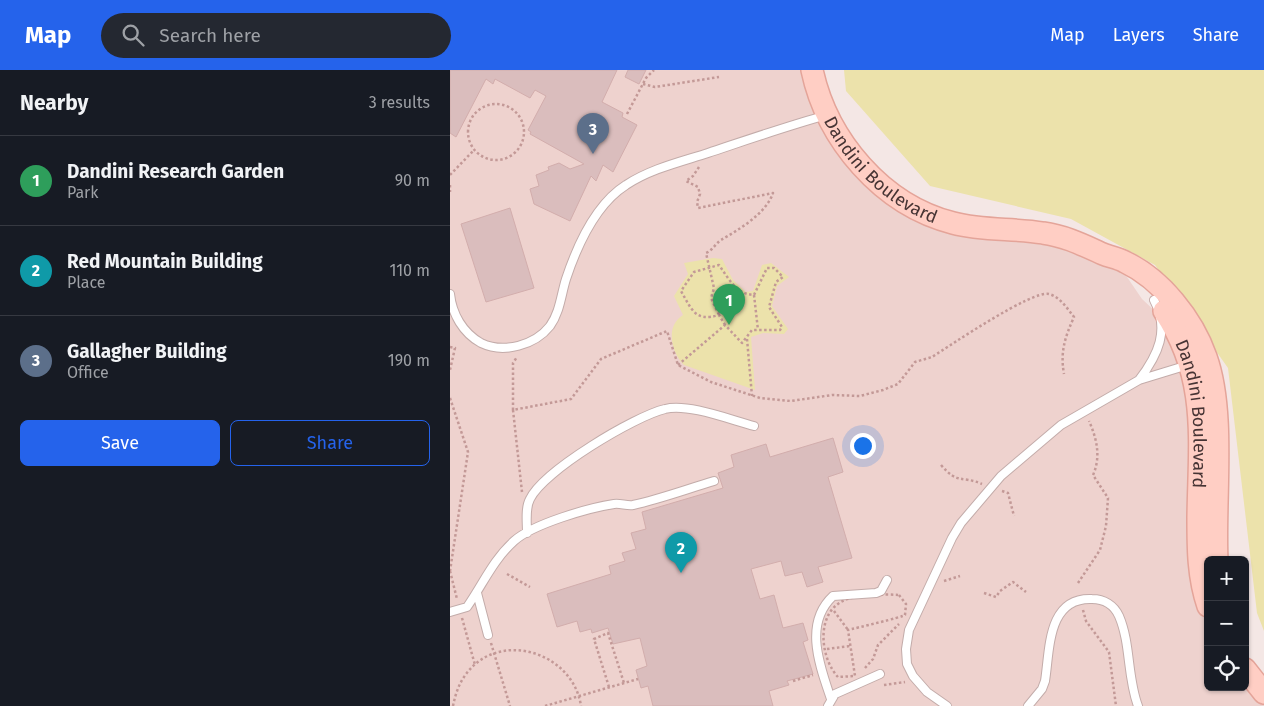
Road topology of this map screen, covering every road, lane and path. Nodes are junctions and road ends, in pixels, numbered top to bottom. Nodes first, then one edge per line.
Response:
1 (654, 70) edge
2 (812, 70) edge
3 (718, 77) dead end
4 (643, 84) junction
5 (627, 114) dead end
6 (827, 115) junction
7 (474, 150) junction
8 (701, 155) junction
9 (450, 175) edge
10 (450, 185) edge
11 (450, 192) edge
12 (1104, 254) junction
13 (709, 267) junction
14 (450, 294) edge
15 (754, 295) junction
16 (1154, 300) junction
17 (719, 314) junction
18 (725, 325) junction
19 (758, 330) junction
20 (746, 338) junction
21 (525, 344) junction
22 (450, 347) edge
23 (678, 365) junction
24 (1200, 367) junction
25 (450, 370) edge
26 (1064, 374) dead end
27 (1139, 380) junction
28 (752, 396) junction
29 (450, 398) edge
30 (513, 410) junction
31 (1086, 415) dead end
32 (754, 426) dead end
33 (714, 481) dead end
34 (522, 495) dead end
35 (528, 532) junction
36 (1217, 556) edge
37 (450, 571) edge
38 (507, 574) dead end
39 (960, 576) dead end
40 (887, 580) dead end
41 (940, 582) dead end
42 (1078, 583) dead end
43 (530, 587) dead end
44 (477, 592) junction
45 (1026, 592) dead end
46 (984, 593) dead end
47 (1207, 601) edge
48 (833, 609) junction
49 (1083, 609) dead end
50 (450, 612) edge
51 (905, 615) junction
52 (848, 630) junction
53 (488, 635) joint
54 (850, 646) junction
55 (825, 649) junction
56 (494, 654) junction
57 (880, 674) dead end
58 (1249, 674) edge
59 (814, 675) dead end
60 (638, 679) dead end
61 (857, 680) junction
62 (793, 681) dead end
63 (624, 683) junction
64 (910, 685) dead end
65 (879, 686) dead end
66 (609, 687) junction
67 (1264, 693) edge
68 (579, 696) junction
69 (829, 702) edge
70 (452, 706) edge
71 (510, 706) edge
72 (545, 706) edge
73 (581, 706) edge
74 (948, 706) edge
75 (1028, 706) edge
76 (1116, 706) edge
77 (1138, 706) edge

1 - 4 path
2 - 6 main road, Dandini Boulevard
3 - 4 path
4 - 5 path
6 - 8 lane
6 - 12 main road, Dandini Boulevard
7 - 7 path
7 - 9 path
8 - 13 path
8 - 21 lane
10 - 11 path
12 - 16 main road, Dandini Boulevard
12 - 24 main road, Dandini Boulevard
13 - 15 path
13 - 17 path
13 - 17 path
14 - 21 lane
15 - 19 path
15 - 19 path
16 - 24 main road, Dandini Boulevard
16 - 27 lane
17 - 18 path
18 - 20 path
18 - 23 path
19 - 20 path
20 - 28 path
21 - 30 path
22 - 25 path
23 - 28 path
23 - 30 path
24 - 27 lane
24 - 36 main road, Dandini Boulevard
24 - 47 main road, Dandini Boulevard
26 - 28 path
27 - 74 lane
29 - 37 path
30 - 34 path
31 - 42 path
32 - 35 lane
33 - 35 lane
35 - 44 lane
38 - 43 path
39 - 41 path
40 - 69 lane
44 - 50 lane
44 - 53 lane
45 - 46 path
48 - 51 path
48 - 52 path
48 - 55 path
49 - 76 path
51 - 52 path
51 - 61 path
52 - 54 path
53 - 56 path
54 - 55 path
54 - 61 path
55 - 61 path
56 - 68 path
56 - 70 path
56 - 71 path
57 - 61 lane
58 - 67 main road
59 - 62 path
60 - 63 path
61 - 69 lane
63 - 66 path
63 - 66 path
64 - 65 path
66 - 68 path
68 - 72 path
68 - 73 path
75 - 77 lane

